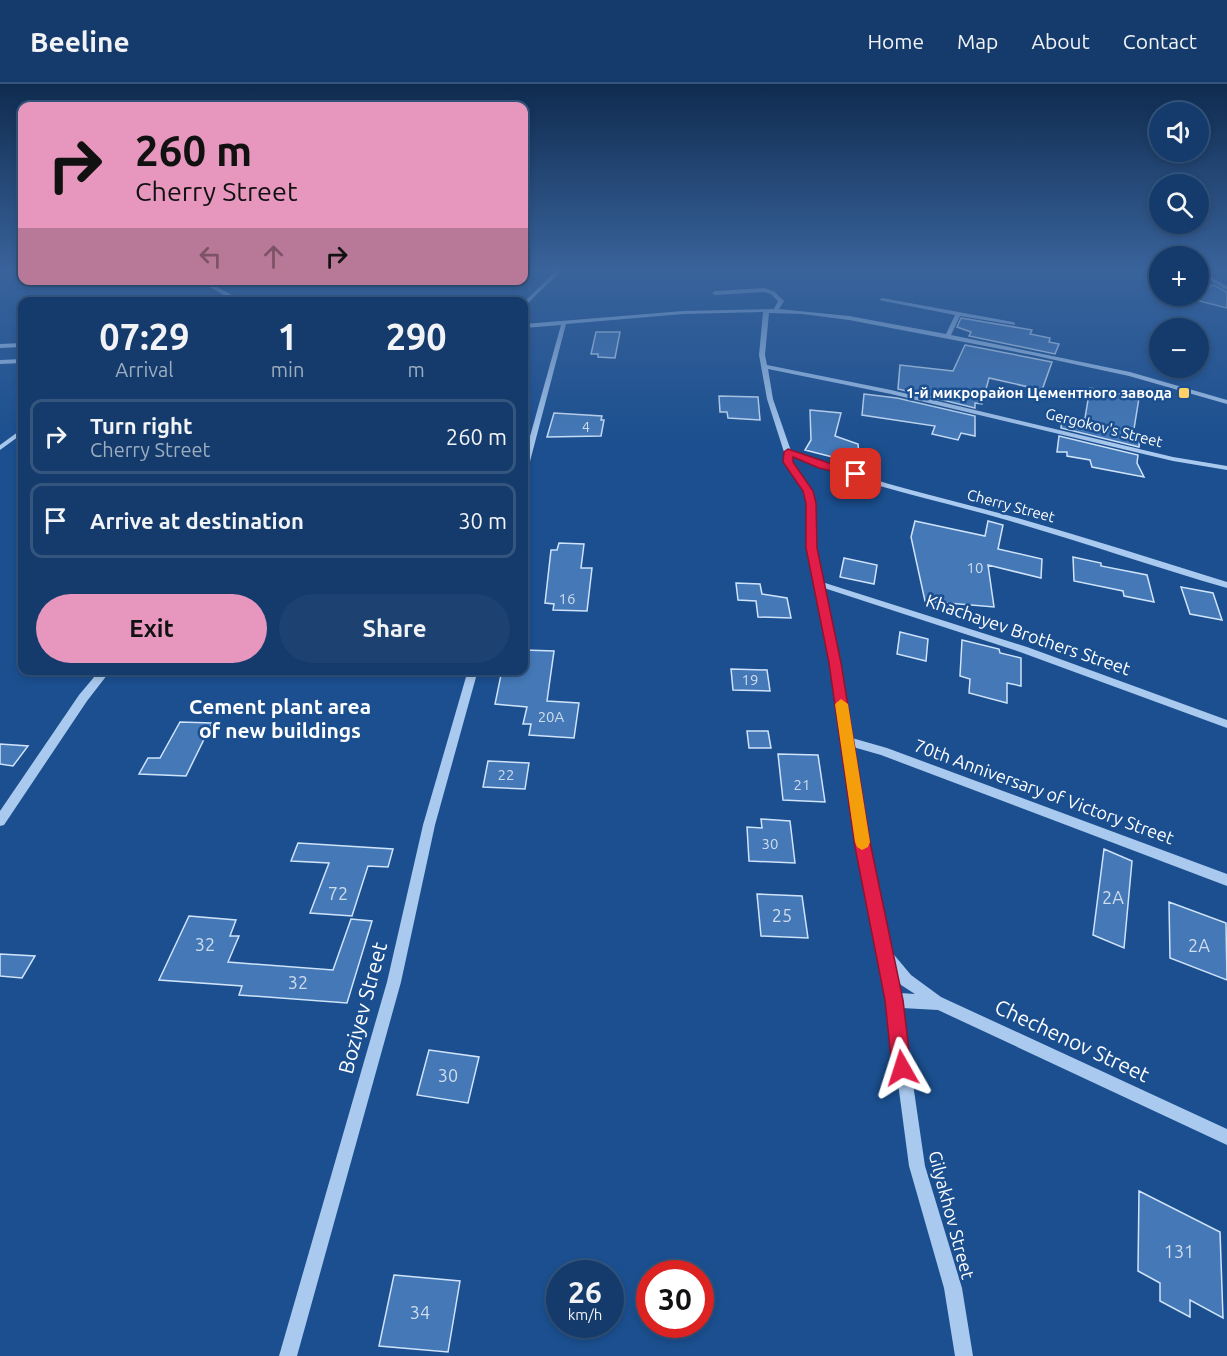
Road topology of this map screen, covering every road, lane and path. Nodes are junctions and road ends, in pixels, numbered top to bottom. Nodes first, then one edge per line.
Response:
1 (563, 327) edge
2 (765, 327) edge
3 (897, 327) edge
4 (952, 327) edge
5 (948, 336) junction
6 (18, 345) edge
7 (0, 346) edge
8 (18, 361) edge
9 (0, 362) edge
10 (764, 366) junction
11 (1227, 402) edge
12 (18, 434) edge
13 (0, 448) edge
14 (788, 452) junction
15 (528, 454) edge
16 (1227, 468) edge
17 (817, 583) junction
18 (1227, 585) edge
19 (102, 675) edge
20 (472, 675) edge
21 (1227, 724) edge
22 (847, 741) junction
23 (0, 821) edge
24 (1227, 880) edge
25 (883, 946) junction
26 (894, 1000) junction
27 (939, 1003) junction
28 (1227, 1137) edge
29 (288, 1356) edge
30 (964, 1356) edge

1 - 15 street
2 - 10 street, Gilyakhov Street
3 - 5 street
4 - 5 street
5 - 11 street
6 - 7 street
8 - 9 street
10 - 14 street, Gilyakhov Street
10 - 16 street, Gergokov's Street
12 - 13 street
14 - 17 street, Gilyakhov Street
14 - 18 street, Cherry Street
17 - 21 street, Khachayev Brothers Street
17 - 22 street, Gilyakhov Street
19 - 23 street
20 - 29 street, Boziyev Street
22 - 24 street, 70th Anniversary of Victory Street
22 - 25 street, Gilyakhov Street
25 - 26 street, Gilyakhov Street
25 - 27 street
26 - 27 street, Chechenov Street
26 - 30 street, Gilyakhov Street
27 - 28 street, Chechenov Street

